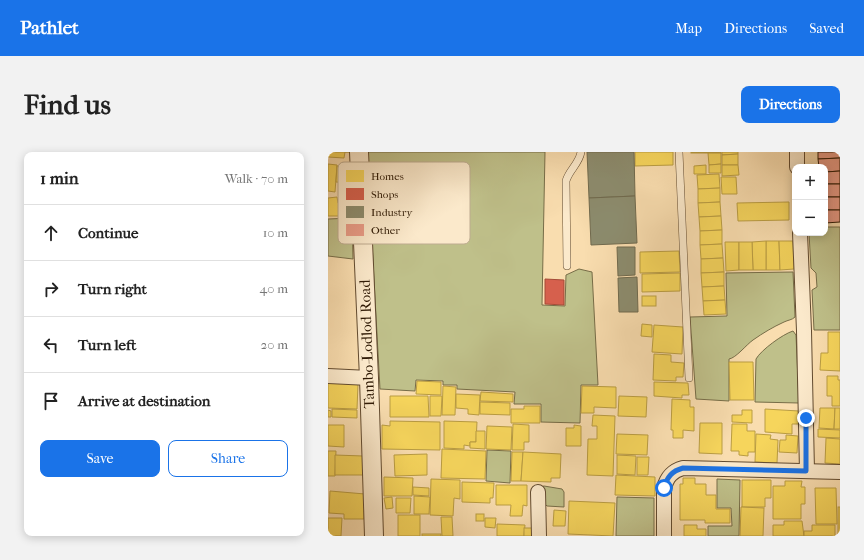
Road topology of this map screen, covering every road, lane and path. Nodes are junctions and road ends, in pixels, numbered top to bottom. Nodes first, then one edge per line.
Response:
1 (359, 152) edge
2 (581, 152) edge
3 (679, 152) edge
4 (797, 152) edge
5 (359, 162) edge
6 (797, 164) edge
7 (800, 236) edge
8 (363, 244) edge
9 (567, 266) dead end
10 (328, 376) edge
11 (369, 378) junction
12 (689, 378) dead end
13 (806, 471) junction
14 (840, 472) edge
15 (538, 492) dead end
16 (374, 536) edge
17 (539, 536) edge
18 (664, 536) edge

1 - 5 street, Tambo-Lodlod Road
2 - 9 lane
3 - 12 lane
4 - 6 street
7 - 13 street
8 - 11 street, Tambo-Lodlod Road
10 - 11 street
11 - 16 street, Tambo-Lodlod Road
13 - 14 street
13 - 18 street
15 - 17 street

